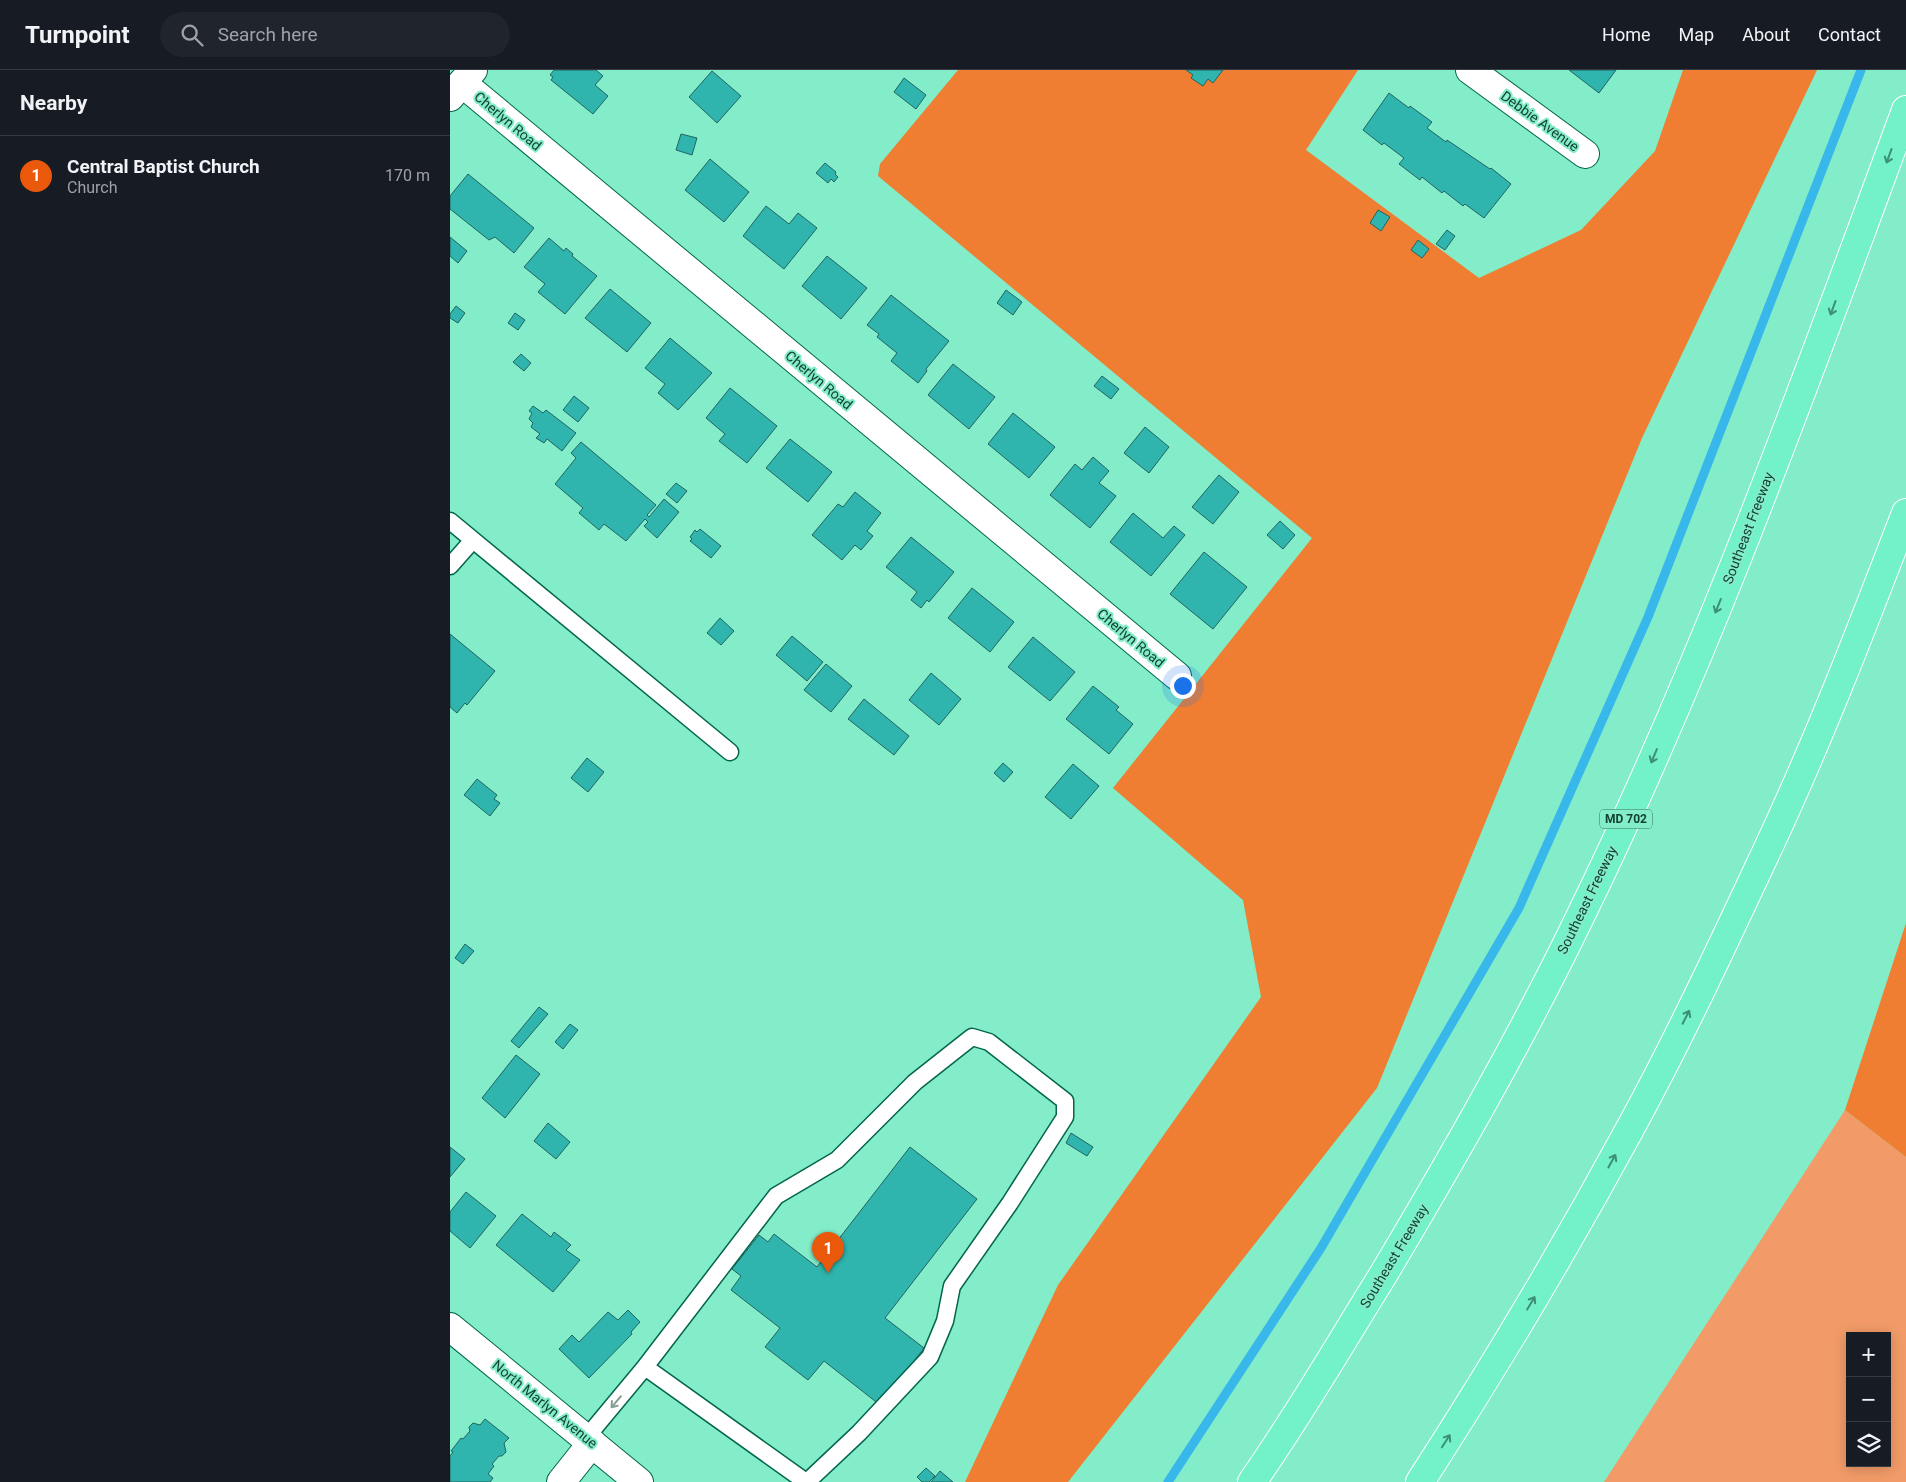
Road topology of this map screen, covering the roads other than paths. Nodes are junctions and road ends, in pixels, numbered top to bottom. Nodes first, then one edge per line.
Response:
1 (1470, 70) edge
2 (462, 83) edge
3 (1906, 110) edge
4 (1585, 154) dead end
5 (1906, 513) edge
6 (450, 521) edge
7 (473, 540) junction
8 (450, 566) edge
9 (1177, 676) dead end
10 (730, 752) dead end
11 (450, 1327) edge
12 (645, 1367) junction
13 (589, 1441) junction
14 (561, 1482) edge
15 (639, 1482) edge
16 (807, 1482) edge
17 (1252, 1482) edge
18 (1420, 1482) edge

1 - 4 street, Debbie Avenue
2 - 9 street, Cherlyn Road
3 -> 17 highway, Southeast Freeway / MD 702
18 -> 5 highway
6 - 7 lane
7 - 8 lane
7 - 10 lane
11 - 13 street, North Marlyn Avenue
12 -> 13 lane
12 - 16 lane
12 - 16 lane
13 - 14 street
13 - 15 street, North Marlyn Avenue

